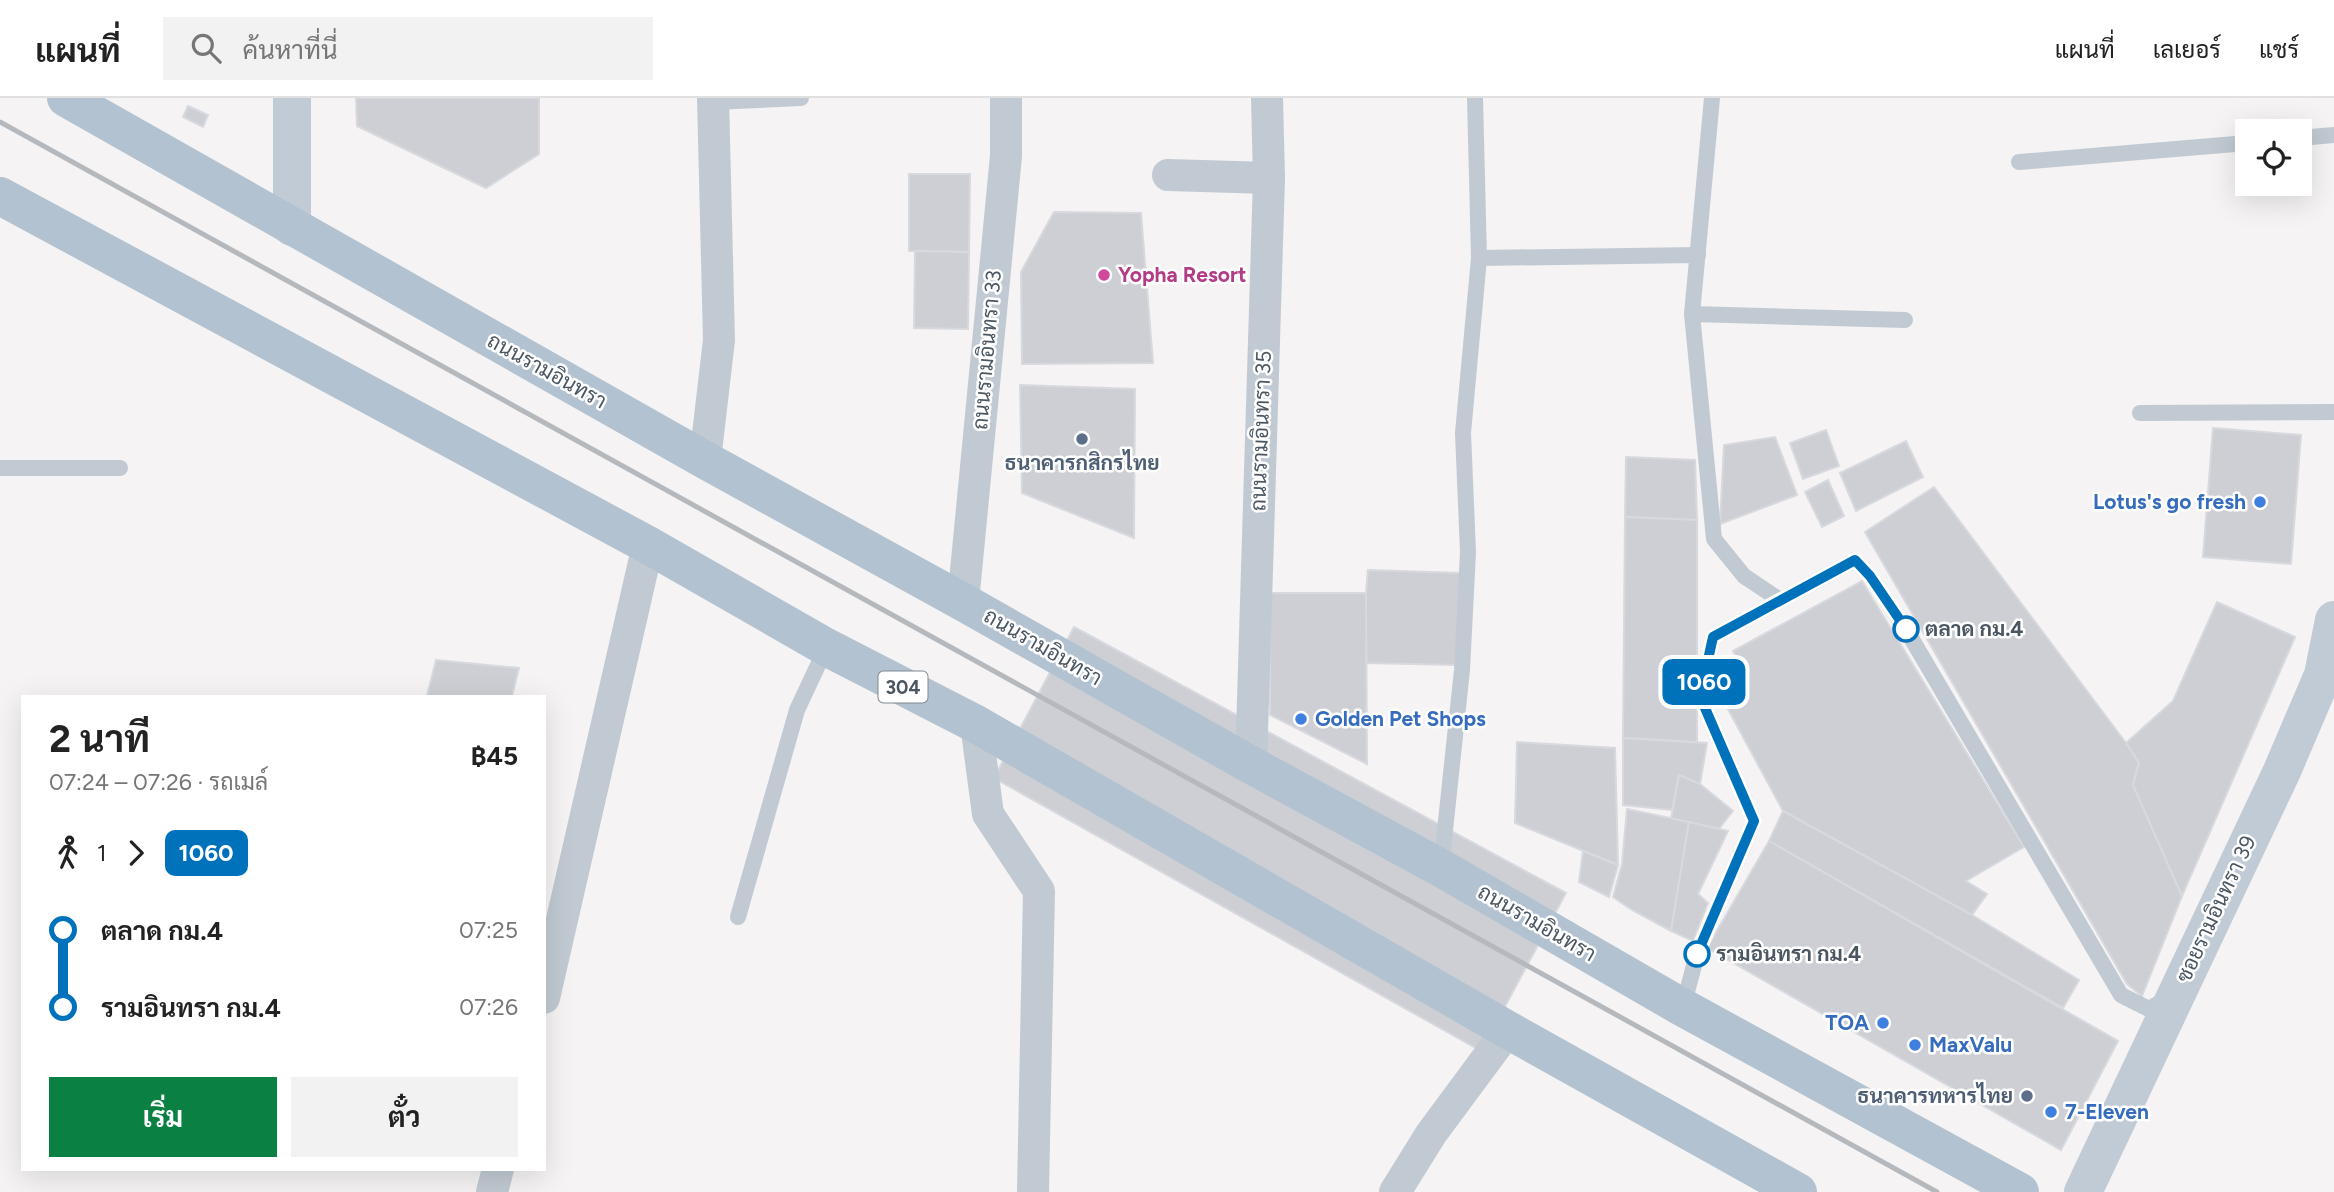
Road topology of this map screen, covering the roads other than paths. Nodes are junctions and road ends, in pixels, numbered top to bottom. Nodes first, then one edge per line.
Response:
1 (66, 98) edge
2 (292, 98) edge
3 (801, 98) edge
4 (1006, 98) edge
5 (1267, 98) edge
6 (1475, 98) edge
7 (1712, 98) edge
8 (713, 100) edge
9 (2334, 135) edge
10 (2312, 137) edge
11 (2235, 144) edge
12 (2018, 162) dead end
13 (1168, 175) dead end
14 (1269, 178) junction
15 (0, 196) edge
16 (292, 226) junction
17 (1698, 255) junction
18 (1479, 258) junction
19 (1692, 314) junction
20 (1905, 320) dead end
21 (2140, 412) dead end
22 (2334, 412) edge
23 (705, 460) junction
24 (0, 468) edge
25 (120, 468) dead end
26 (648, 545) junction
27 (1780, 600) junction
28 (963, 602) junction
29 (2334, 620) edge
30 (826, 647) junction
31 (976, 724) junction
32 (1251, 765) junction
33 (1441, 868) junction
34 (738, 917) dead end
35 (546, 989) edge
36 (2175, 993) junction
37 (1681, 1006) junction
38 (1508, 1030) junction
39 (497, 1171) edge
40 (492, 1192) edge
41 (1033, 1192) edge
42 (1395, 1192) edge
43 (1798, 1192) edge
44 (2020, 1192) edge
45 (2083, 1192) edge

1 - 16 main road, ถนนรามอินทรา
2 - 16 street
3 - 8 lane
4 - 28 street, ถนนรามอินทรา 33
5 - 14 street, ถนนรามอินทรา 35
6 - 18 lane
7 - 17 lane
8 - 23 street
9 - 10 lane
11 - 12 lane
13 - 14 street
14 - 32 street, ถนนรามอินทรา 35
15 - 26 main road, 304
16 - 23 main road, ถนนรามอินทรา
17 - 18 lane
17 - 19 lane
18 - 33 lane
19 - 20 lane
19 - 27 lane
21 - 22 lane
23 - 28 main road, ถนนรามอินทรา
24 - 25 lane
26 - 30 main road, 304
26 - 35 street
27 - 36 lane
27 - 37 lane
28 - 32 main road, ถนนรามอินทรา
29 - 36 street, ซอยรามอินทรา 39
30 - 31 main road, 304
30 - 34 lane
31 - 38 main road, 304
31 - 41 street
32 - 33 main road, ถนนรามอินทรา
33 - 37 main road, ถนนรามอินทรา
36 - 45 street, ซอยรามอินทรา 39
37 - 44 main road, ถนนรามอินทรา
38 - 42 street
38 - 43 main road, 304
39 - 40 street

